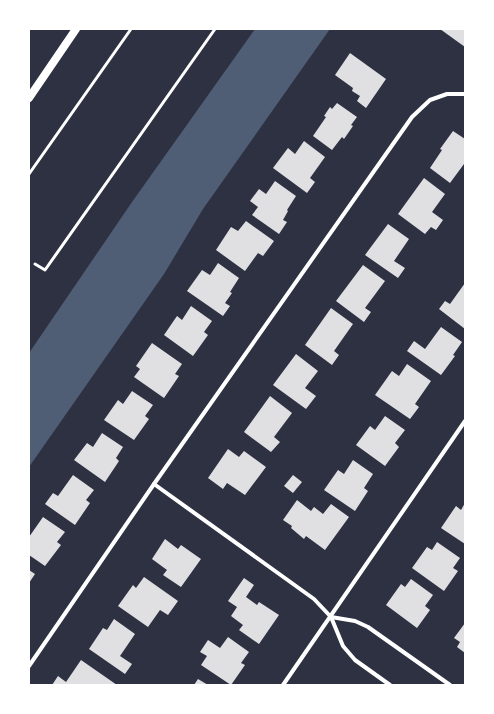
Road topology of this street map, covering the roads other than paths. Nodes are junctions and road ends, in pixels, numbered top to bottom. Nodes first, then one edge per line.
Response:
1 (76, 29) edge
2 (131, 29) edge
3 (215, 29) edge
4 (465, 94) edge
5 (29, 98) edge
6 (29, 174) edge
7 (36, 264) dead end
8 (465, 421) edge
9 (154, 484) junction
10 (331, 617) junction
11 (29, 666) edge
12 (283, 685) edge
13 (390, 685) edge
14 (450, 685) edge

1 - 5 main road
2 - 6 lane
3 - 7 lane
4 - 9 street
8 - 10 street
9 - 10 street
9 - 11 street
10 - 12 street
10 - 13 street
10 - 14 street

